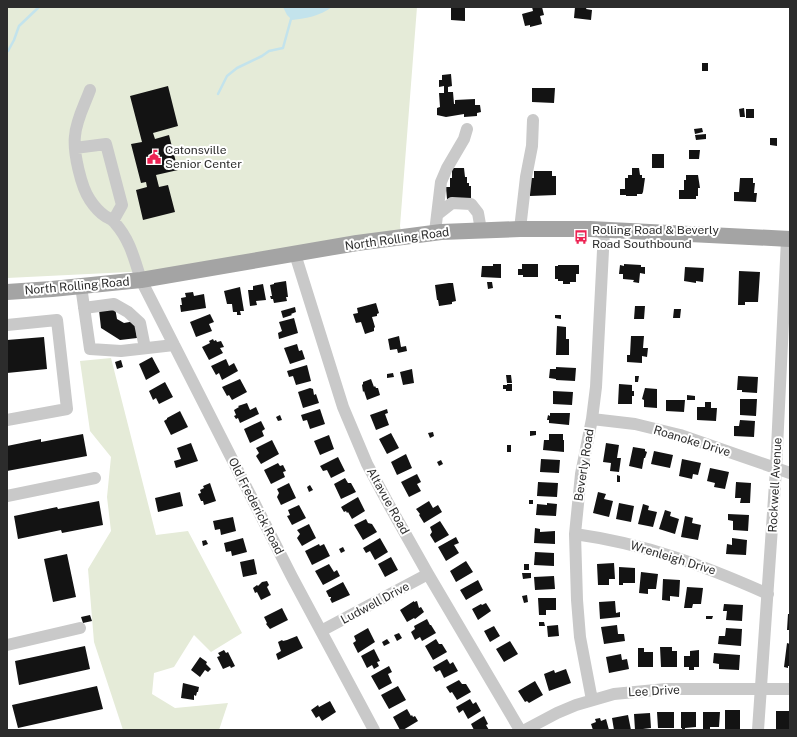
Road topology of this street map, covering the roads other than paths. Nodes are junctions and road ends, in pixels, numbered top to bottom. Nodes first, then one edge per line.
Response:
1 (90, 90) dead end
2 (533, 120) dead end
3 (467, 129) dead end
4 (75, 148) junction
5 (438, 214) junction
6 (114, 221) junction
7 (520, 229) junction
8 (481, 230) junction
9 (604, 231) junction
10 (435, 232) junction
11 (789, 239) edge
12 (295, 254) junction
13 (141, 280) junction
14 (81, 286) junction
15 (7, 292) edge
16 (84, 308) junction
17 (7, 325) edge
18 (174, 345) junction
19 (145, 348) junction
20 (592, 419) junction
21 (7, 420) edge
22 (776, 470) junction
23 (790, 473) edge
24 (95, 478) dead end
25 (7, 496) edge
26 (575, 534) junction
27 (428, 574) junction
28 (768, 594) junction
29 (80, 628) dead end
30 (321, 631) junction
31 (7, 645) edge
32 (761, 689) junction
33 (790, 689) edge
34 (592, 700) junction
35 (374, 730) edge
36 (520, 730) edge
37 (525, 730) edge
38 (758, 730) edge

1 - 4 street
2 - 7 street
3 - 5 street
4 - 6 street
4 - 6 street
5 - 8 street
5 - 10 street
6 - 13 street, Old Frederick Road
7 - 8 main road, North Rolling Road
7 - 9 main road, North Rolling Road
8 - 10 main road, North Rolling Road
9 - 11 main road, North Rolling Road
9 - 20 street, Beverly Road
10 - 12 main road, North Rolling Road
11 - 22 street, Rockwell Avenue
12 - 13 main road, North Rolling Road
12 - 27 street, Altavue Road
13 - 14 main road, North Rolling Road
13 - 18 street, Old Frederick Road
14 - 15 main road, North Rolling Road
14 - 16 street
16 - 19 street
16 - 19 street
17 - 21 street
18 - 19 street
18 - 30 street, Old Frederick Road
20 - 22 street, Roanoke Drive
20 - 26 street, Beverly Road
22 - 23 street, Roanoke Drive
22 - 28 street, Rockwell Avenue
24 - 25 street
26 - 28 street, Wrenleigh Drive
26 - 34 street, Beverly Road
27 - 30 street, Ludwell Drive
27 - 36 street, Altavue Road
28 - 32 street, Rockwell Avenue
29 - 31 street
30 - 35 street, Old Frederick Road
32 - 33 street, Lee Drive
32 - 34 street, Lee Drive
32 - 38 street, Rockwell Avenue
34 - 37 street, Lee Drive

